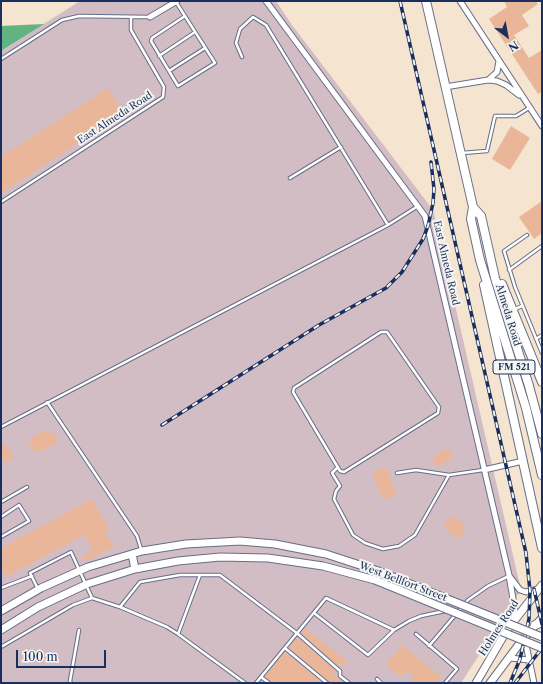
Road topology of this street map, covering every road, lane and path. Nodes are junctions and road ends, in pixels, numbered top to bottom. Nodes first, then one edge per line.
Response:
1 (176, 1) edge
2 (266, 1) edge
3 (426, 1) edge
4 (460, 2) edge
5 (185, 16) junction
6 (132, 17) junction
7 (150, 17) joint
8 (195, 32) junction
9 (205, 48) junction
10 (159, 56) junction
11 (242, 57) dead end
12 (1, 59) edge
13 (499, 61) junction
14 (168, 71) junction
15 (488, 80) junction
16 (445, 87) junction
17 (524, 99) junction
18 (530, 108) junction
19 (542, 126) edge
20 (340, 146) junction
21 (461, 153) junction
22 (290, 178) dead end
23 (1, 202) edge
24 (418, 206) junction
25 (473, 207) junction
26 (388, 225) junction
27 (527, 235) dead end
28 (542, 246) edge
29 (488, 252) junction
30 (480, 260) junction
31 (509, 270) junction
32 (522, 306) junction
33 (513, 310) junction
34 (542, 335) edge
35 (536, 339) junction
36 (542, 352) edge
37 (542, 382) edge
38 (48, 402) junction
39 (1, 427) edge
40 (542, 434) edge
41 (523, 461) junction
42 (338, 467) junction
43 (484, 470) junction
44 (397, 472) dead end
45 (449, 475) junction
46 (542, 475) edge
47 (27, 487) dead end
48 (1, 502) edge
49 (534, 513) junction
50 (1, 517) edge
51 (542, 521) edge
52 (1, 537) edge
53 (542, 548) edge
54 (142, 552) junction
55 (132, 554) junction
56 (135, 569) junction
57 (81, 570) junction
58 (200, 575) junction
59 (32, 576) junction
60 (509, 576) junction
61 (87, 584) junction
62 (540, 587) edge
63 (1, 588) edge
64 (38, 589) junction
65 (92, 598) junction
66 (120, 607) junction
67 (462, 608) junction
68 (1, 611) edge
69 (314, 613) junction
70 (542, 618) edge
71 (513, 622) junction
72 (538, 624) edge
73 (1, 630) edge
74 (79, 630) dead end
75 (394, 630) junction
76 (178, 634) junction
77 (298, 634) junction
78 (416, 634) dead end
79 (525, 637) junction
80 (542, 637) edge
81 (429, 646) junction
82 (1, 647) edge
83 (542, 648) edge
84 (286, 649) junction
85 (510, 658) junction
86 (529, 660) junction
87 (261, 677) junction
88 (377, 679) dead end
89 (71, 683) edge
90 (244, 683) edge
91 (256, 683) edge
92 (269, 683) edge
93 (327, 683) edge
94 (349, 683) edge
95 (381, 683) edge
96 (445, 683) edge
97 (476, 683) edge
98 (490, 683) edge
99 (534, 683) edge

1 - 5 lane
1 - 7 street
2 - 24 street, East Almeda Road
3 - 16 main road, Almeda Road / FM 521
4 - 13 street
5 - 8 lane
5 - 10 lane
6 - 7 lane
6 - 12 lane
6 - 23 lane, East Almeda Road
8 - 9 lane
8 - 10 lane
9 - 14 lane
9 - 14 lane
10 - 14 lane
11 - 20 lane
13 - 15 street
13 - 17 street
15 - 16 street
15 - 17 street
16 - 21 main road, Almeda Road / FM 521
17 - 18 street
18 - 19 street
18 - 21 lane
20 - 22 lane
20 - 26 lane
21 - 25 main road, Almeda Road / FM 521
24 - 26 lane
24 - 43 street, East Almeda Road
25 - 29 main road, Almeda Road / FM 521
25 - 30 main road, Almeda Road / FM 521
26 - 38 lane
27 - 31 lane
28 - 31 lane
29 - 33 main road
29 - 40 main road, Almeda Road / FM 521
30 - 41 main road
30 - 46 main road, Almeda Road / FM 521
31 - 32 lane
32 - 33 lane
32 - 35 lane
33 - 37 main road
34 - 35 lane
35 - 36 lane
38 - 39 lane
38 - 54 lane
41 - 43 street
41 - 49 main road
42 - 42 lane
42 - 45 lane
43 - 45 lane
43 - 60 street, East Almeda Road
44 - 45 lane
47 - 48 lane
49 - 51 main road
49 - 53 main road
50 - 52 lane
54 - 55 main road, West Bellfort Street
54 - 80 main road, West Bellfort Street, bridge
55 - 56 main road
55 - 57 main road, West Bellfort Street
56 - 61 main road, West Bellfort Street
56 - 83 main road, West Bellfort Street, bridge
57 - 59 lane
57 - 61 lane
57 - 64 main road, West Bellfort Street
58 - 66 lane
58 - 76 lane
58 - 77 lane
59 - 63 lane
59 - 64 lane
60 - 62 street, East Almeda Road
60 - 67 lane
60 - 71 street, East Almeda Road
61 - 65 lane
61 - 73 main road, West Bellfort Street
62 - 71 main road, Holmes Road
64 - 68 main road, West Bellfort Street
65 - 66 lane
65 - 82 lane
66 - 76 lane
67 - 75 lane
67 - 81 lane
69 - 75 lane
69 - 75 lane
69 - 77 lane
70 - 72 main road
71 - 97 main road, Holmes Road
72 - 79 main road
74 - 89 lane
76 - 90 lane
77 - 84 lane
77 - 94 lane
78 - 81 lane
79 - 85 main road
79 - 86 street
81 - 96 lane
84 - 87 lane
84 - 93 lane
85 - 86 street
85 - 98 main road
86 - 99 street
87 - 91 lane
87 - 92 lane
88 - 95 lane

